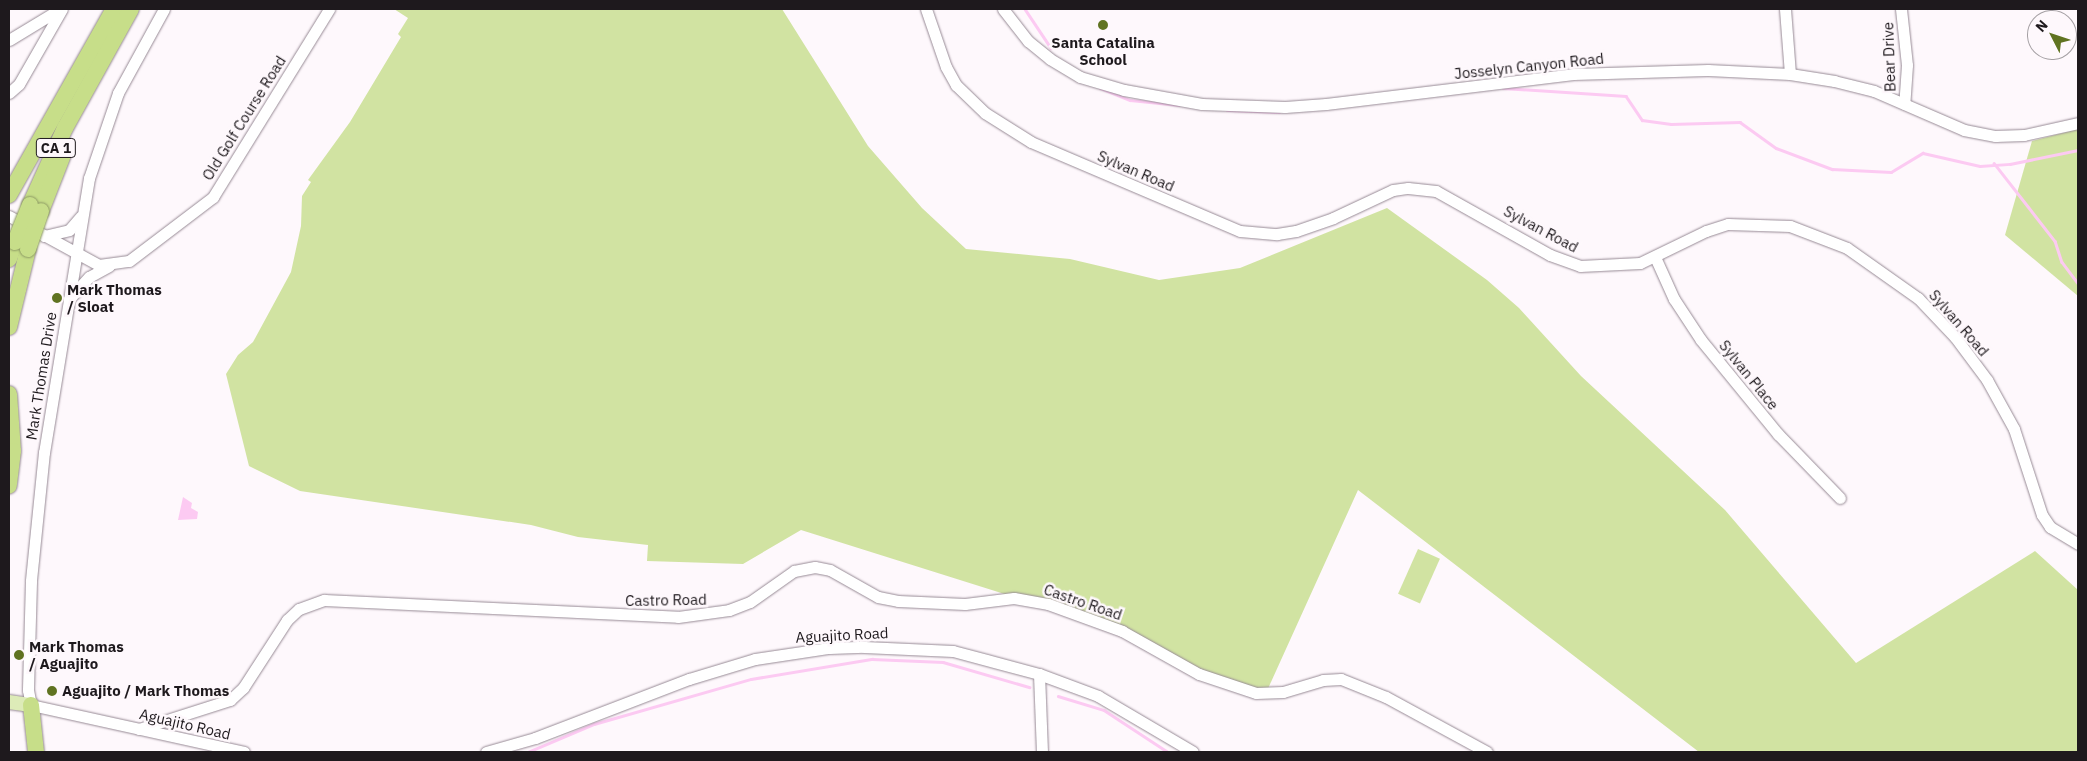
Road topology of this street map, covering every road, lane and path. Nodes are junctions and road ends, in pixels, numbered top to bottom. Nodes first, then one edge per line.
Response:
1 (61, 9) edge
2 (114, 9) edge
3 (131, 9) edge
4 (164, 9) edge
5 (329, 9) edge
6 (926, 9) edge
7 (1003, 9) edge
8 (1785, 9) edge
9 (1901, 9) edge
10 (9, 40) edge
11 (1790, 74) junction
12 (9, 93) edge
13 (1904, 104) junction
14 (2078, 123) edge
15 (47, 127) junction
16 (9, 175) edge
17 (9, 195) edge
18 (83, 212) junction
19 (12, 218) edge
20 (44, 236) junction
21 (22, 246) junction
22 (76, 253) junction
23 (1655, 257) junction
24 (9, 259) edge
25 (109, 266) junction
26 (67, 303) junction
27 (9, 327) edge
28 (9, 394) edge
29 (9, 486) edge
30 (1840, 498) dead end
31 (2078, 544) edge
32 (1039, 674) junction
33 (9, 702) edge
34 (31, 705) junction
35 (139, 729) junction
36 (499, 751) edge
37 (36, 752) edge
38 (244, 752) edge
39 (486, 752) edge
40 (1042, 752) edge
41 (1193, 752) edge
42 (1488, 752) edge

1 - 10 street
1 - 12 street
2 - 15 highway, CA 1
3 - 21 highway, bridge
4 - 18 street, Mark Thomas Drive
5 - 25 street, Old Golf Course Road
6 - 23 street, Sylvan Road
7 - 11 street, Josselyn Canyon Road
8 - 11 street
9 - 13 street, Bear Drive
11 - 13 street, Josselyn Canyon Road
13 - 14 street, Josselyn Canyon Road
15 - 16 highway
15 - 17 highway, CA 1
18 - 20 street
18 - 22 street, Mark Thomas Drive
19 - 20 street
20 - 22 street
21 - 24 highway
21 - 27 highway
22 - 25 street
22 - 26 street, Mark Thomas Drive
23 - 30 street, Sylvan Place
23 - 31 street, Sylvan Road
25 - 26 street, Old Golf Course Road
26 - 34 street, Mark Thomas Drive
28 - 29 highway
32 - 36 street, Aguajito Road
32 - 40 street
32 - 41 street, Aguajito Road
33 - 34 main road
34 - 35 street, Aguajito Road
34 - 37 highway
35 - 38 street, Aguajito Road
35 - 42 street, Castro Road
36 - 39 street, Aguajito Road

